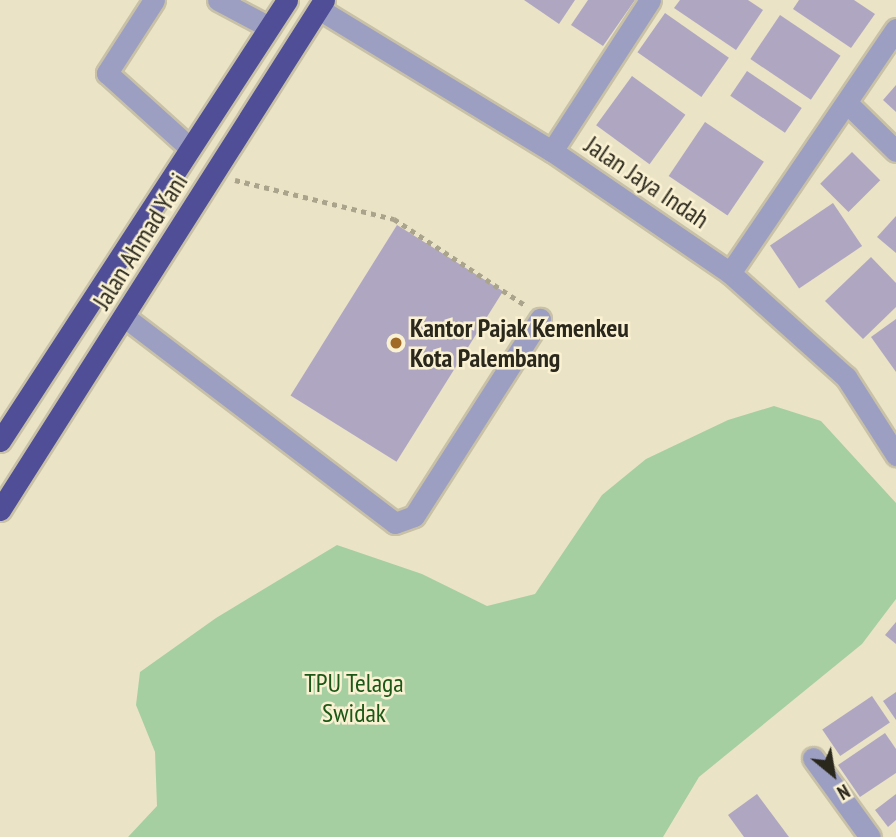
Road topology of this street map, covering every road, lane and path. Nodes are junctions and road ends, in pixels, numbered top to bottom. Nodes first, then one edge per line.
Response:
1 (154, 0) edge
2 (218, 0) edge
3 (287, 0) edge
4 (650, 0) edge
5 (322, 4) edge
6 (269, 27) junction
7 (896, 29) edge
8 (848, 104) junction
9 (190, 148) junction
10 (552, 151) junction
11 (896, 151) edge
12 (215, 176) junction
13 (730, 273) junction
14 (126, 318) junction
15 (540, 319) joint
16 (0, 441) edge
17 (896, 455) edge
18 (0, 510) edge
19 (813, 758) dead end
20 (870, 837) edge

1 - 9 street
2 - 6 street
3 - 6 highway, Jalan Ahmad Yani
4 - 10 street
5 - 10 street, Jalan Jaya Indah
5 - 12 highway, Jalan Ahmad Yani
6 - 9 highway, Jalan Ahmad Yani
7 - 8 street
8 - 11 street
8 - 13 street
9 - 16 highway, Jalan Ahmad Yani
10 - 13 street, Jalan Jaya Indah
12 - 14 highway, Jalan Ahmad Yani
12 - 15 path
13 - 17 street, Jalan Jaya Indah
14 - 15 street
14 - 18 highway, Jalan Ahmad Yani
19 - 20 street

